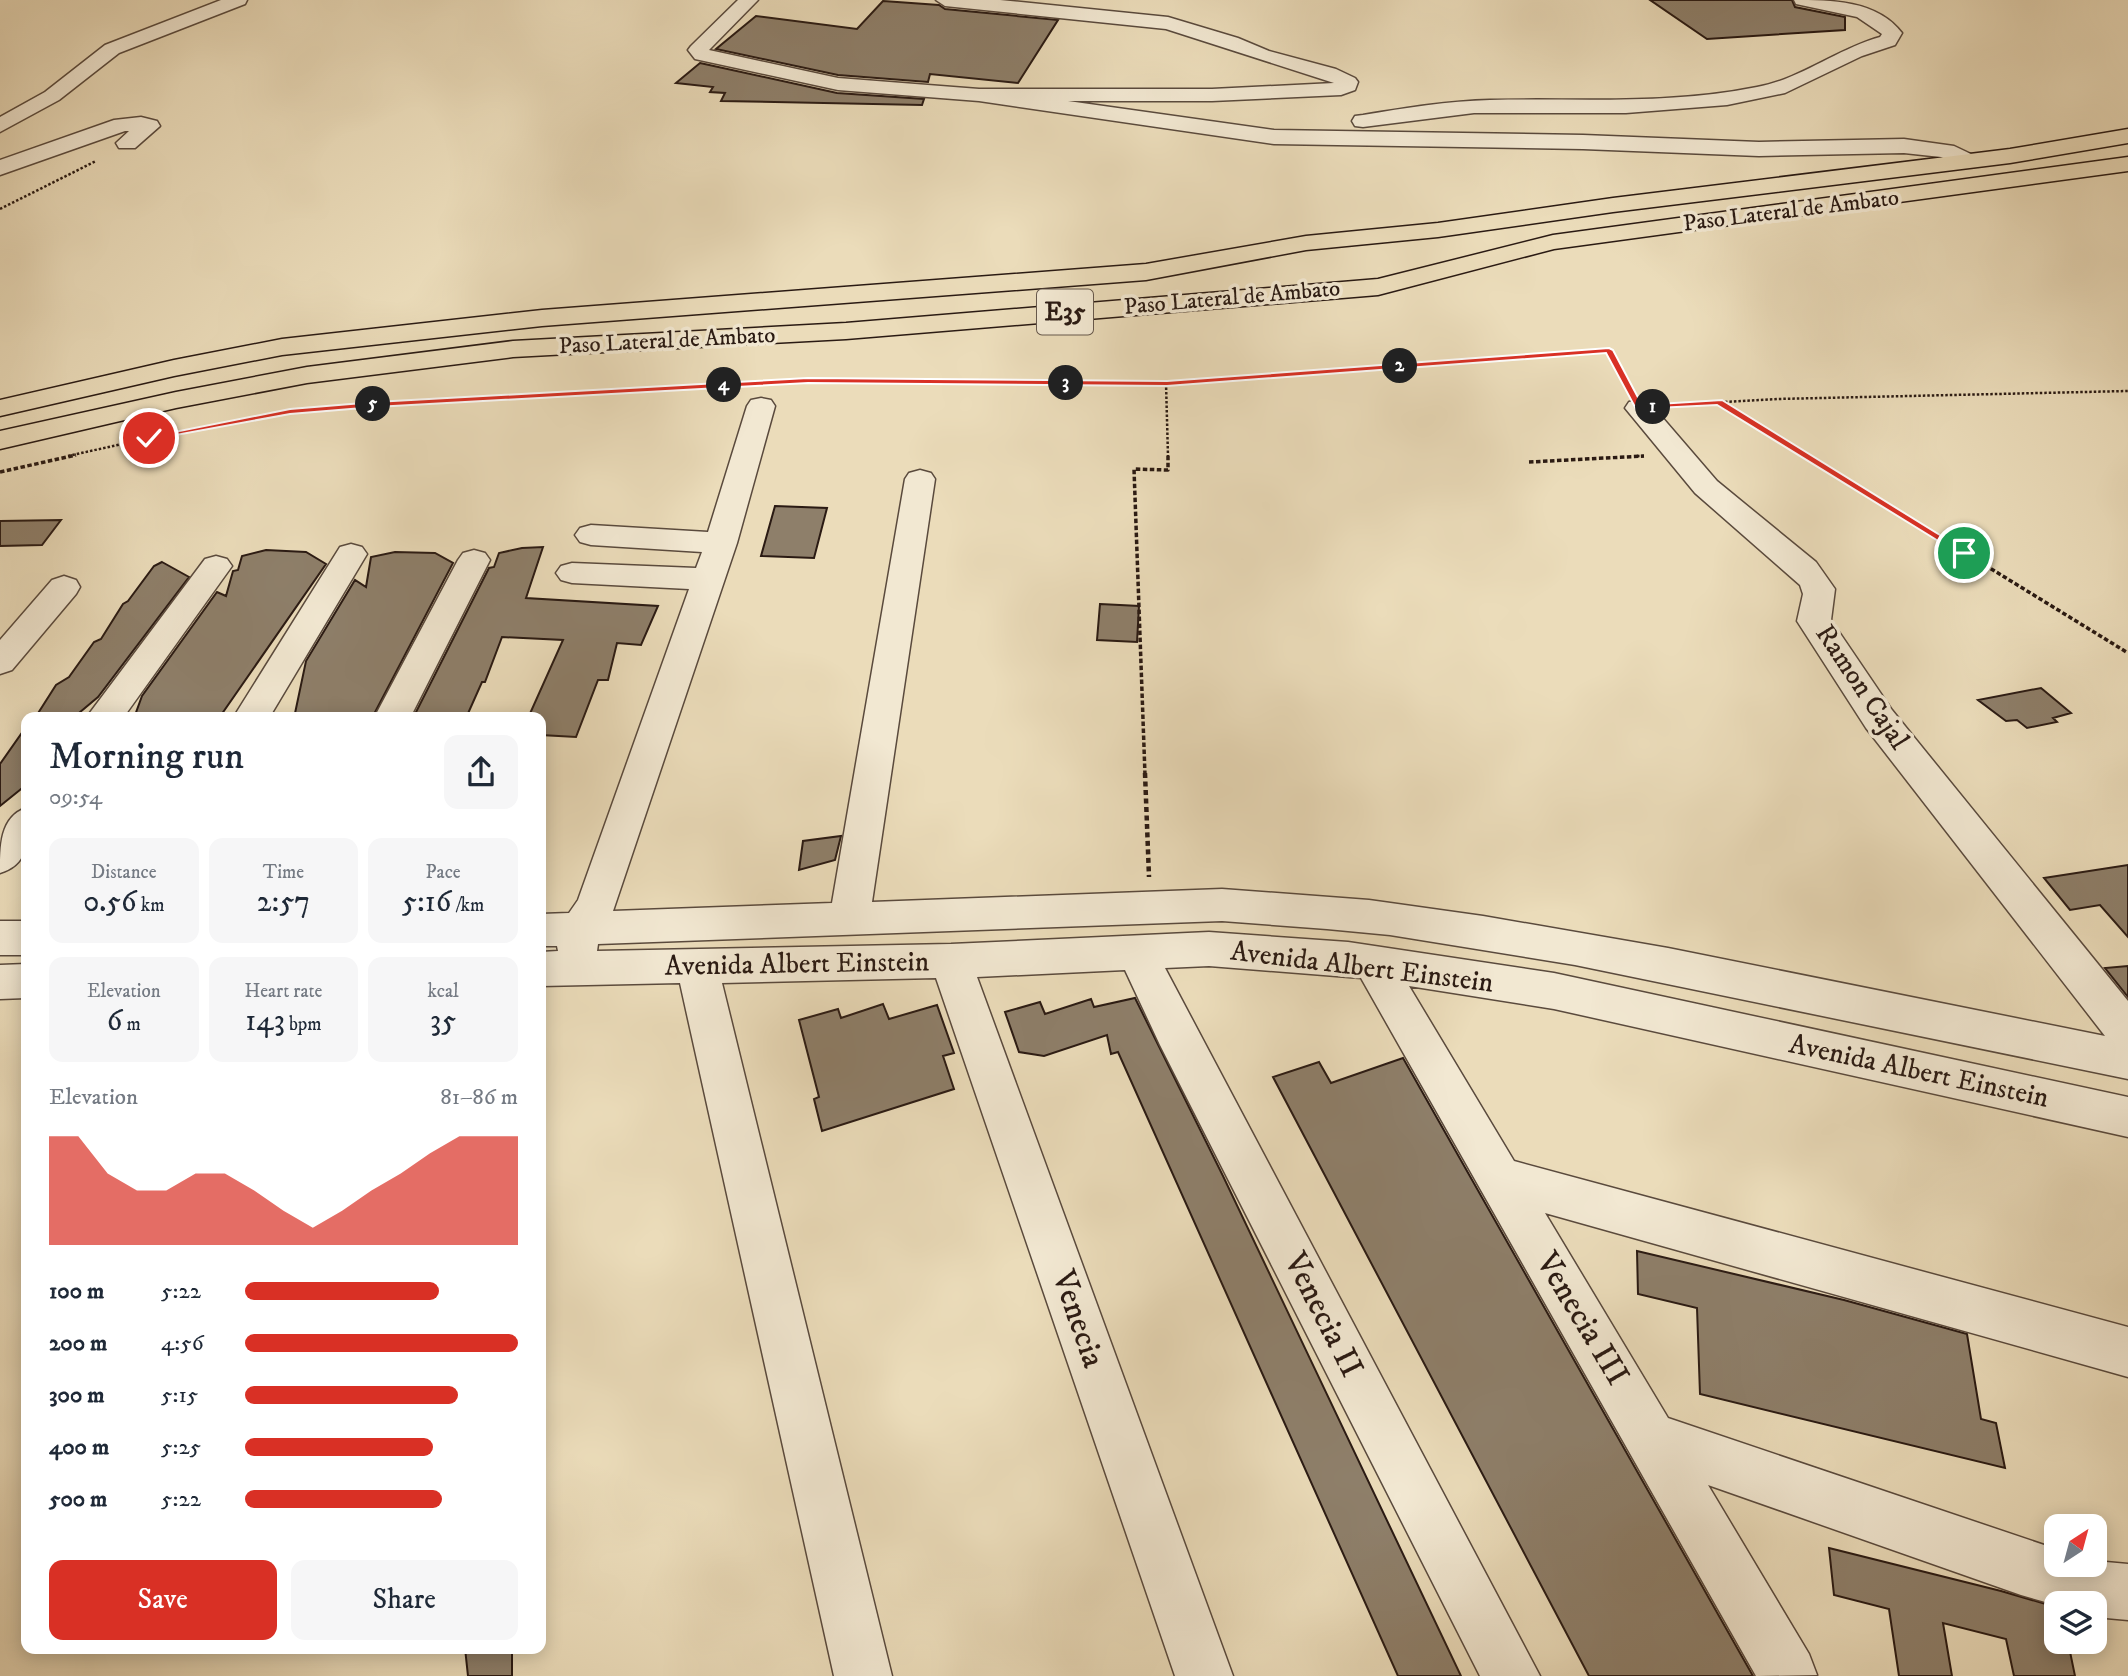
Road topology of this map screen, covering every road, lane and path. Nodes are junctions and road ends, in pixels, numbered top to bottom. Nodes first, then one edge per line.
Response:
1 (239, 0) edge
2 (749, 0) edge
3 (945, 0) edge
4 (1803, 0) edge
5 (979, 95) junction
6 (0, 126) edge
7 (2128, 136) edge
8 (1275, 137) junction
9 (127, 143) joint
10 (1965, 160) junction
11 (2128, 163) edge
12 (0, 168) edge
13 (0, 209) edge
14 (1167, 383) junction
15 (761, 391) junction
16 (2128, 391) edge
17 (1719, 402) junction
18 (0, 408) edge
19 (1639, 408) junction
20 (0, 440) edge
21 (1676, 454) junction
22 (1529, 462) dead end
23 (0, 472) edge
24 (920, 479) dead end
25 (591, 535) dead end
26 (722, 543) junction
27 (351, 554) dead end
28 (474, 560) dead end
29 (216, 566) dead end
30 (572, 573) dead end
31 (708, 579) junction
32 (64, 587) dead end
33 (2128, 653) edge
34 (0, 662) edge
35 (108, 712) edge
36 (255, 712) edge
37 (396, 712) edge
38 (21, 829) edge
39 (0, 858) edge
40 (0, 868) edge
41 (21, 868) edge
42 (1150, 907) junction
43 (850, 916) junction
44 (581, 928) junction
45 (546, 930) edge
46 (21, 938) edge
47 (0, 939) edge
48 (1137, 952) junction
49 (951, 961) junction
50 (1374, 964) junction
51 (697, 965) junction
52 (557, 969) edge
53 (21, 981) edge
54 (0, 982) edge
55 (2128, 1033) edge
56 (2128, 1060) edge
57 (2128, 1117) edge
58 (1500, 1179) junction
59 (2128, 1352) edge
60 (1654, 1440) junction
61 (2128, 1592) edge
62 (1788, 1675) edge
63 (863, 1676) edge
64 (1204, 1676) edge
65 (1511, 1676) edge

1 - 6 street
2 - 5 street
3 - 5 street
4 - 8 street
5 - 8 street
7 - 10 highway, Paso Lateral de Ambato / E35
8 - 10 street
9 - 12 street
9 - 13 path
10 - 18 highway, Paso Lateral de Ambato / E35
11 - 20 highway, Paso Lateral de Ambato / E35
14 - 15 path
14 - 19 path
14 - 42 path
15 - 23 path
15 - 26 street
16 - 17 path
17 - 19 path
17 - 33 path
19 - 21 street, Ramon Cajal
21 - 22 path
21 - 55 street, Ramon Cajal
24 - 43 street
25 - 26 street
26 - 31 street
27 - 36 street
28 - 37 street
29 - 35 street
30 - 31 street
31 - 44 street
32 - 34 street
38 - 39 street
40 - 41 street
42 - 43 street, Avenida Albert Einstein
42 - 56 street, Avenida Albert Einstein
43 - 44 street, Avenida Albert Einstein
44 - 45 street, Avenida Albert Einstein
44 - 52 street
46 - 47 street
48 - 49 street, Avenida Albert Einstein
48 - 50 street, Avenida Albert Einstein
48 - 65 street, Venecia II
49 - 51 street, Avenida Albert Einstein
49 - 64 street, Venecia
50 - 57 street, Avenida Albert Einstein
50 - 58 street, Venecia III
51 - 52 street, Avenida Albert Einstein
51 - 63 street
53 - 54 street
58 - 59 street
58 - 60 street, Venecia III
60 - 61 street
60 - 62 street, Venecia III

